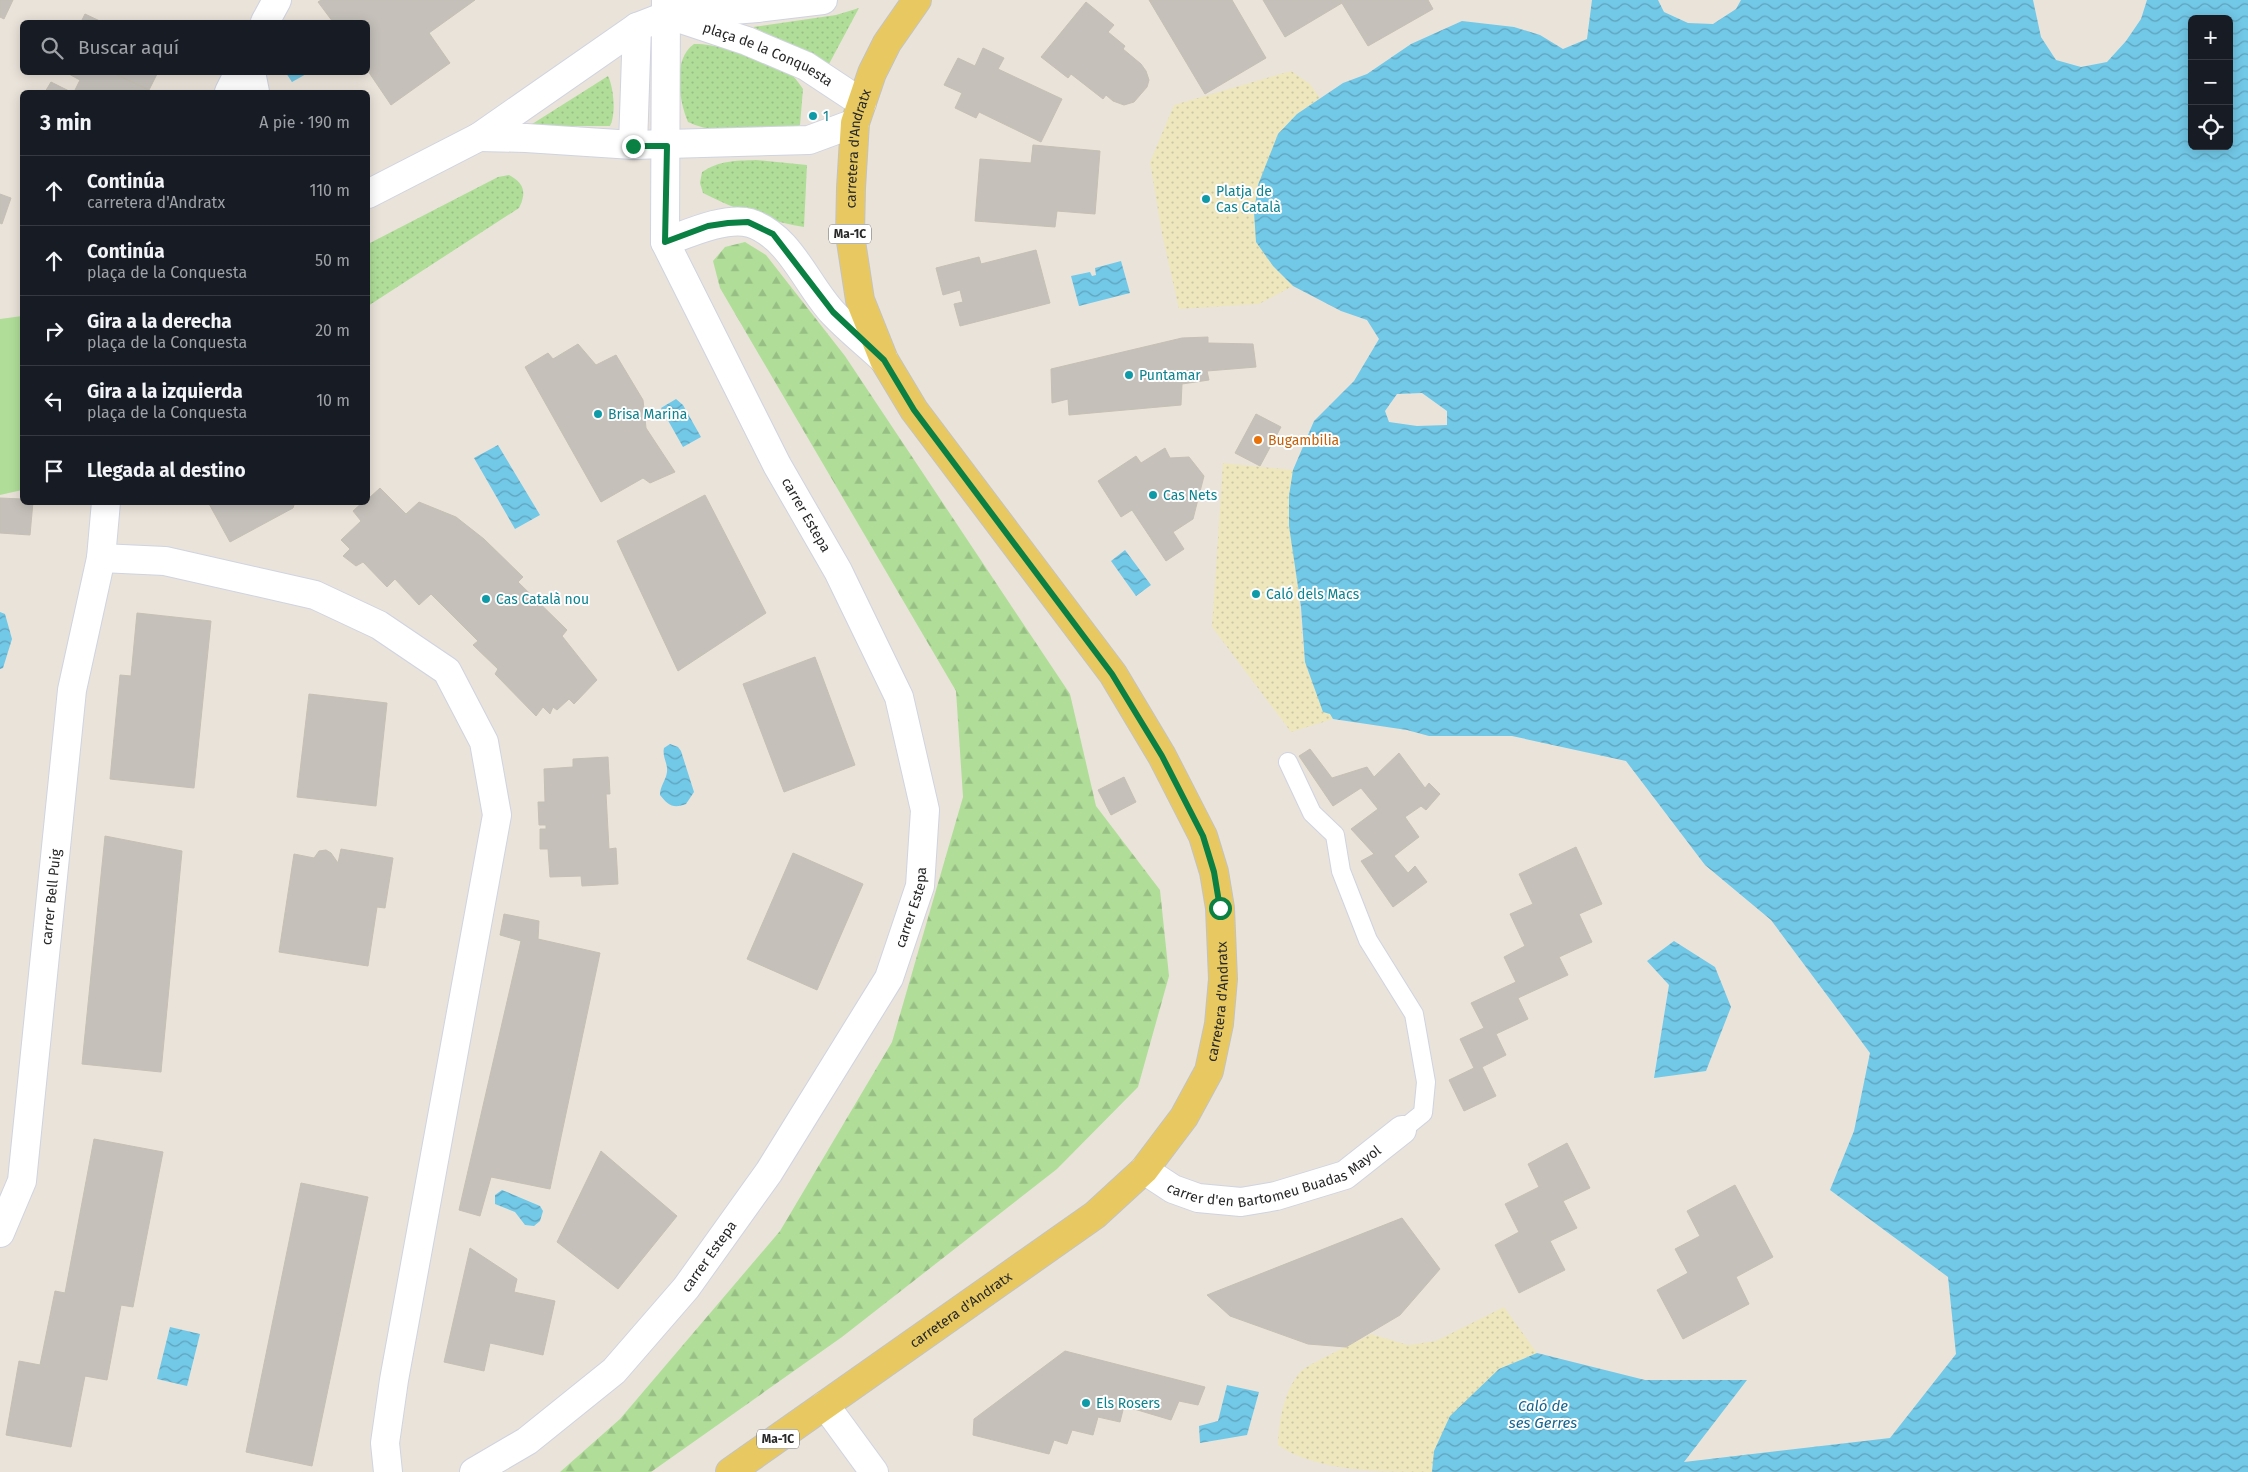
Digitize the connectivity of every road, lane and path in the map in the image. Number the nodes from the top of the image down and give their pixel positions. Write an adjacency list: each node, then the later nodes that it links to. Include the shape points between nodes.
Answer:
1 (277, 0): 5 (street)
2 (823, 0): 4 (street, plaça de la Conquesta, via 758,8)
3 (917, 0): 11 (main road, carretera d'Andratx / Ma-1C, via 887,43 872,73)
4 (667, 8): 6 (street, plaça de la Conquesta); 11 (street, plaça de la Conquesta, via 806,66); 14 (street)
5 (266, 20)
6 (637, 26): 12 (street, plaça de la Conquesta); 13 (street)
7 (238, 75): 9 (street)
8 (252, 75): 10 (street)
9 (231, 90)
10 (255, 90)
11 (859, 113): 14 (street, plaça de la Conquesta, via 809,140); 17 (main road, carretera d'Andratx / Ma-1C, via 850,188 850,235 860,300)
12 (479, 137): 13 (street, plaça de la Conquesta); 15 (street, plaça de la Conquesta)
13 (633, 146): 14 (street, plaça de la Conquesta)
14 (667, 146): 16 (street)
15 (371, 190)
16 (665, 242): 17 (street, via 708,226 728,223 748,222 773,234 833,312); 26 (street, carrer Estepa, via 777,465 838,571 899,697 925,810 920,886 889,978 769,1172 686,1288 614,1371 527,1441)
17 (884, 360): 22 (main road, carretera d'Andratx / Ma-1C, via 914,410 1112,674 1162,756 1203,836 1220,908 1222,979 1215,1048 1209,1071 1184,1117)
18 (106, 505): 19 (street, carrer Bell Puig)
19 (101, 558): 23 (street, carrer Bell Puig, via 72,690 22,1181); 25 (street, via 165,561 323,598 378,625 447,671 484,742 497,815 394,1380 385,1443)
20 (1288, 762): 21 (lane, via 1312,813 1335,835 1341,871 1368,940 1414,1014 1426,1082 1423,1113)
21 (1402, 1130): 22 (street, carrer d'en Bartomeu Buadas Mayol, via 1345,1176 1276,1196 1241,1202 1198,1198 1173,1189)
22 (1144, 1170): 24 (main road, carretera d'Andratx / Ma-1C, via 1095,1215)
23 (0, 1233)
24 (825, 1405): 27 (main road, carretera d'Andratx / Ma-1C); 28 (street)
25 (388, 1472)
26 (474, 1472)
27 (730, 1472)
28 (874, 1472)

